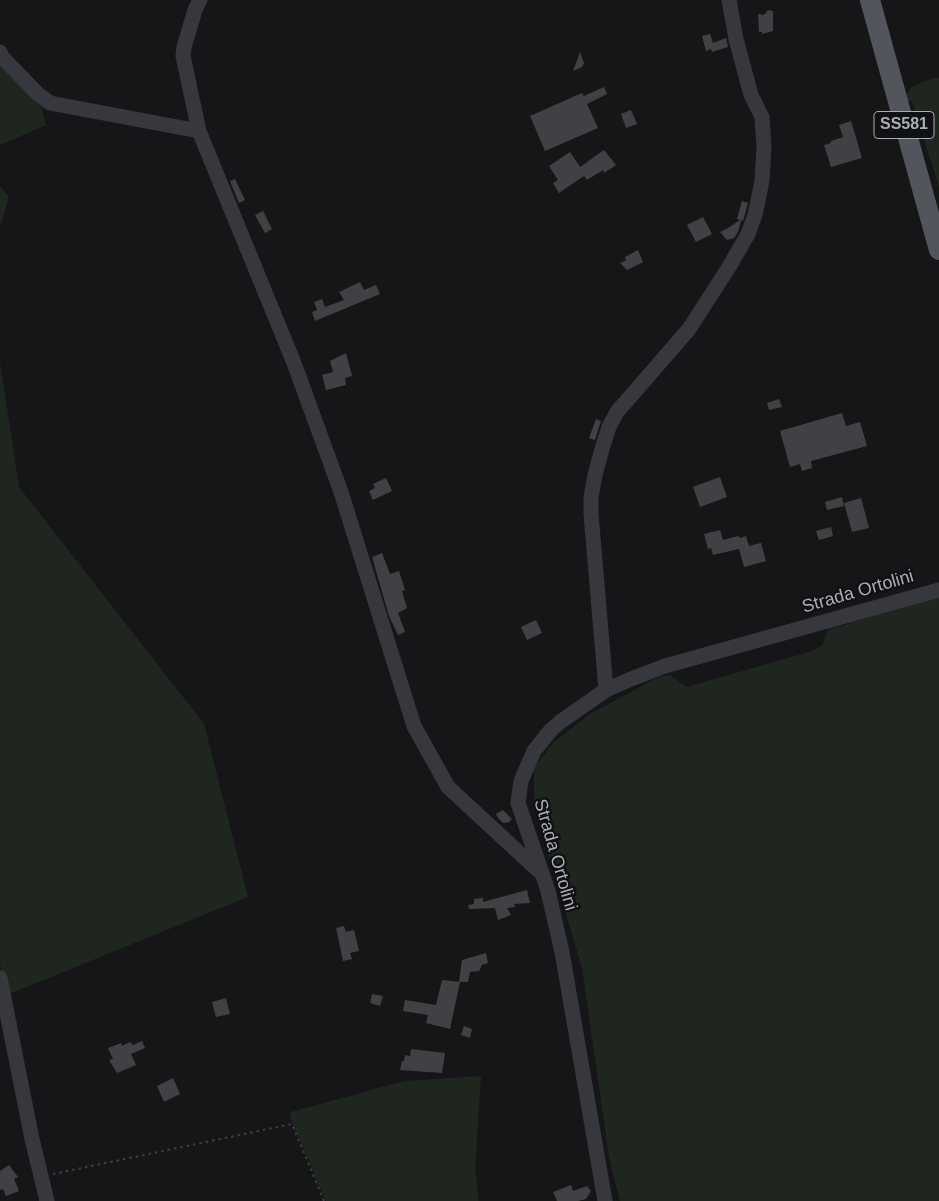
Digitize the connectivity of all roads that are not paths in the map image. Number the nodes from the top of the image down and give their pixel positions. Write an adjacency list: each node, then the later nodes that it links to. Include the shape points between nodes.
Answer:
1 (200, 0): 5 (street, via 183,56)
2 (729, 0): 8 (street, via 736,39 752,95 762,117 762,181 748,234 729,267 689,329 617,412 602,448 591,497 591,514)
3 (870, 0): 6 (main road, SS581)
4 (0, 52): 5 (street, via 2,58 50,103)
5 (198, 131): 9 (street, via 294,363 331,464 414,726 448,787)
6 (939, 250)
7 (939, 590): 8 (street, Strada Ortolini, via 665,666)
8 (606, 690): 9 (street, Strada Ortolini, via 550,731 534,751 524,771 518,803)
9 (542, 873): 12 (street, Strada Ortolini, via 562,952)
10 (0, 978): 11 (street)
11 (47, 1201)
12 (605, 1201)

